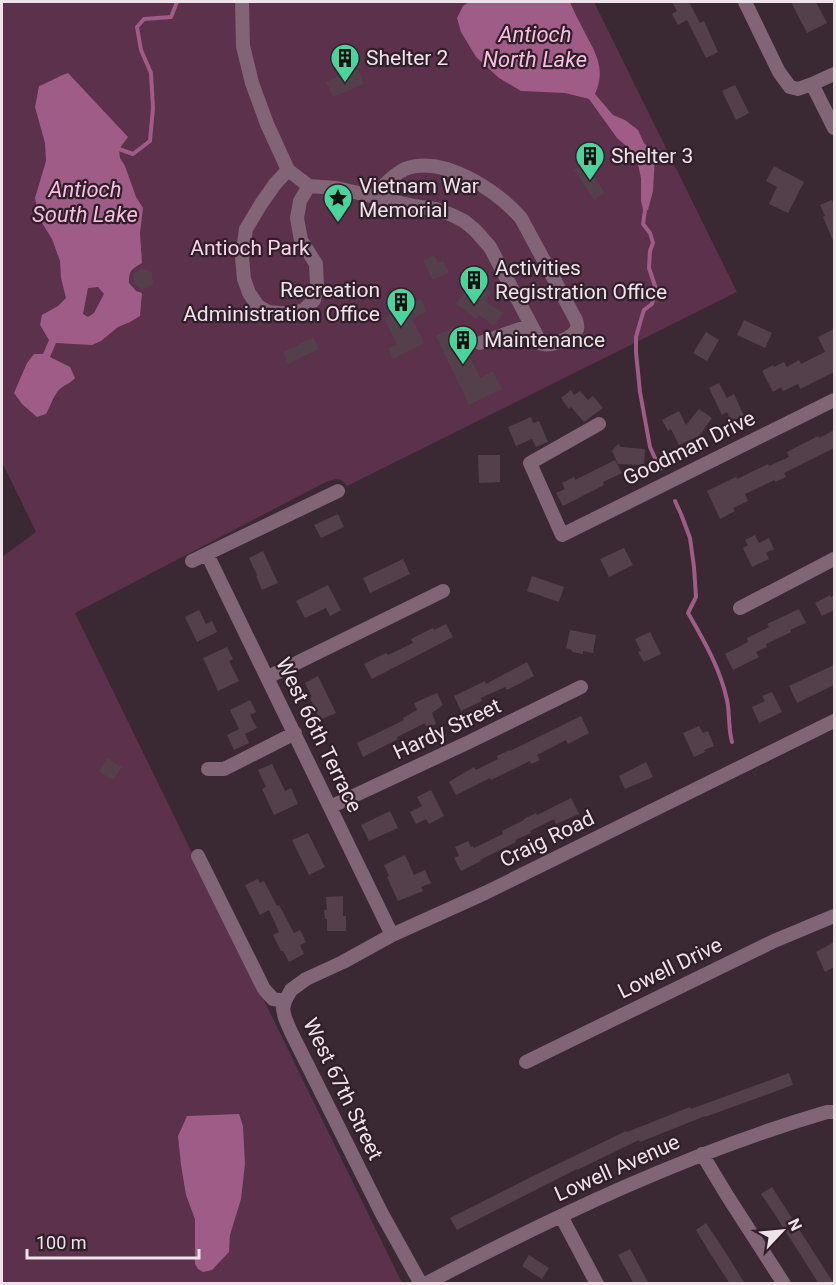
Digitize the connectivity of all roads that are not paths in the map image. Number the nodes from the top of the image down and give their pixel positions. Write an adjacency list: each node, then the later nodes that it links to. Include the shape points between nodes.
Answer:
1 (242, 2): 6 (street, via 243,46 252,83)
2 (745, 2): 4 (street, via 790,87)
3 (834, 74): 4 (street)
4 (812, 84): 5 (street)
5 (834, 128)
6 (288, 170): 7 (street); 7 (street, via 246,229 242,257 249,293 268,312 291,314 304,310 314,300 316,264 301,240 297,218 300,201)
7 (309, 186): 8 (street)
8 (373, 196): 9 (street, via 436,209 475,230 490,247); 9 (street, via 400,171 421,165 476,181 500,197 521,218 578,326 566,339 546,345)
9 (531, 325): 10 (street)
10 (480, 343)
11 (834, 400): 12 (street, Goodman Drive, via 562,535 530,463)
12 (599, 424)
13 (338, 491): 14 (street)
14 (207, 554): 16 (street); 19 (street, West 66th Terrace)
15 (834, 559): 18 (street)
16 (192, 561)
17 (442, 591): 19 (street)
18 (740, 608)
19 (268, 677): 22 (street, West 66th Terrace)
20 (581, 687): 24 (street, Hardy Street)
21 (834, 721): 27 (street, Craig Road)
22 (295, 733): 23 (street, via 224,770); 24 (street, West 66th Terrace)
23 (208, 769)
24 (330, 807): 27 (street, West 66th Terrace)
25 (198, 856): 28 (street, West 67th Street, via 264,989 273,999)
26 (834, 916): 29 (street, Lowell Drive, via 774,941)
27 (392, 935): 28 (street, Craig Road, via 298,984)
28 (285, 1001): 33 (street, West 67th Street, via 283,1009 291,1032 381,1214)
29 (526, 1062)
30 (834, 1112): 31 (street, Lowell Avenue)
31 (702, 1154): 32 (street, Lowell Avenue); 35 (street)
32 (561, 1216): 33 (street, Lowell Avenue); 34 (street)
33 (423, 1284)
34 (597, 1284)
35 (784, 1284)

